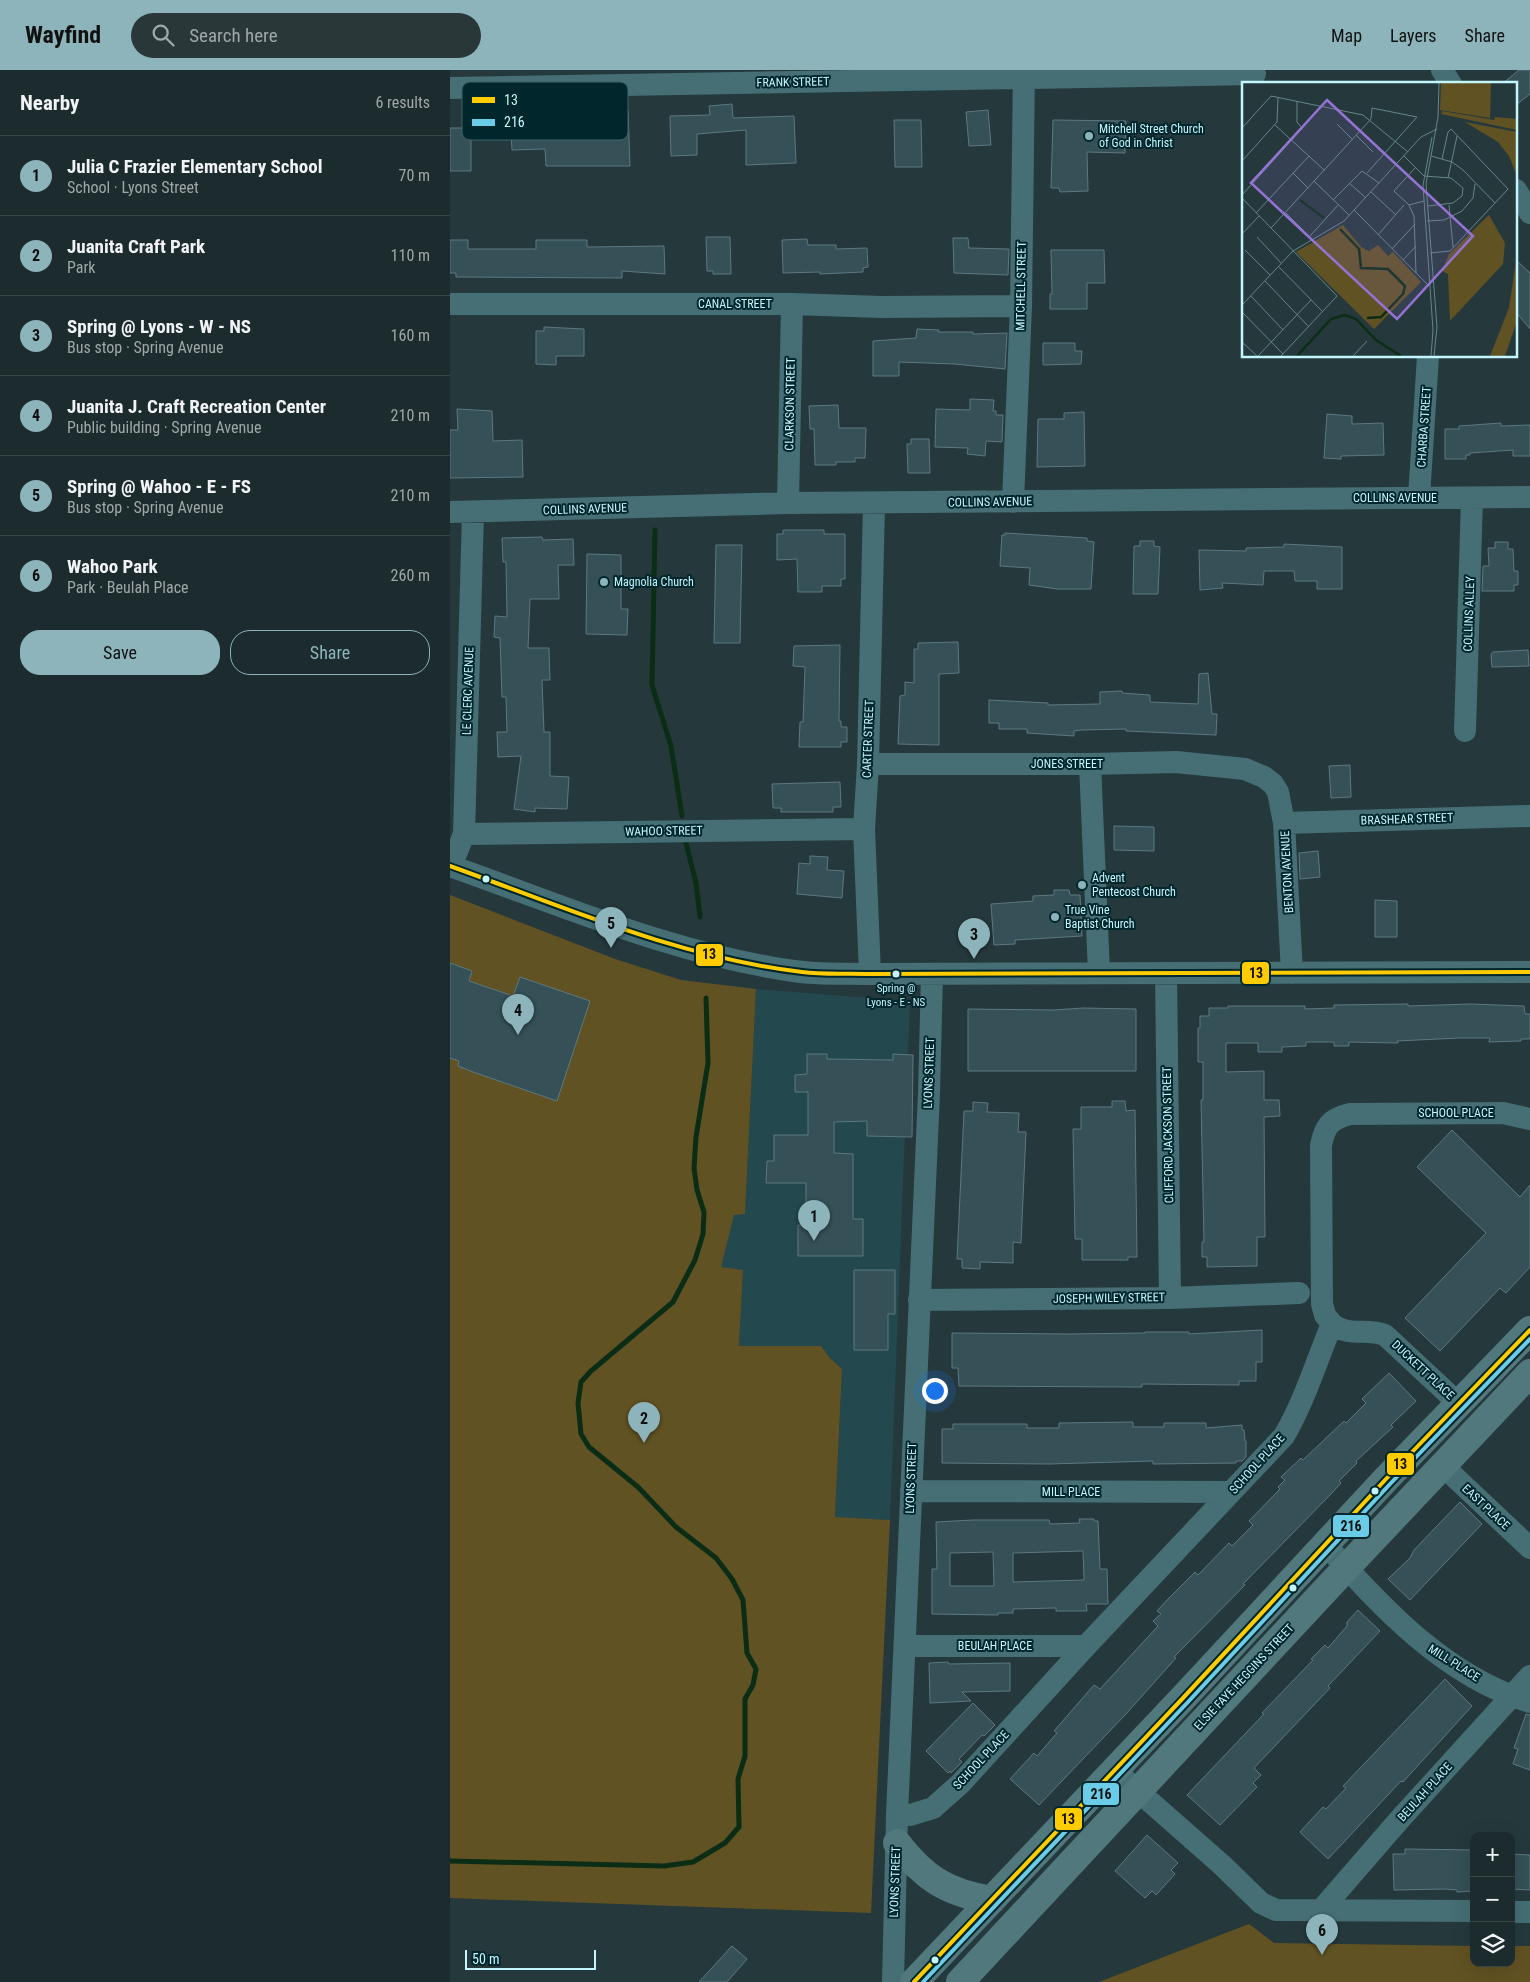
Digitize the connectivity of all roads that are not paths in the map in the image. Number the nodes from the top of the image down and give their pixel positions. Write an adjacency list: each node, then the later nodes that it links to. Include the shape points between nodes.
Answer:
1 (1442, 70): 5 (street)
2 (1173, 73): 3 (street, FRANK STREET); 4 (street, FRANK STREET)
3 (1024, 74): 6 (street, FRANK STREET); 11 (street, MITCHELL STREET)
4 (1255, 74)
5 (1450, 82)
6 (628, 84)
7 (1518, 193): 8 (street)
8 (1530, 213)
9 (450, 304): 10 (street, CANAL STREET)
10 (792, 304): 11 (street, CANAL STREET); 17 (street, CLARKSON STREET)
11 (1021, 306): 16 (street, MITCHELL STREET)
12 (1428, 358): 13 (street, CHARBA STREET)
13 (1419, 497): 15 (street, COLLINS AVENUE); 16 (street, COLLINS AVENUE)
14 (1530, 497): 15 (street, COLLINS AVENUE)
15 (1472, 498): 21 (street, COLLINS ALLEY)
16 (1013, 502): 18 (street, COLLINS AVENUE)
17 (788, 504): 18 (street, COLLINS AVENUE); 20 (street, COLLINS AVENUE)
18 (874, 504): 22 (street, CARTER STREET)
19 (450, 512): 20 (street, COLLINS AVENUE)
20 (472, 512): 28 (street, LE CLERC AVENUE)
21 (1465, 731)
22 (868, 764): 23 (street, JONES STREET); 27 (street, CARTER STREET)
23 (1090, 764): 24 (street, JONES STREET, via 1176,762 1245,769); 31 (street)
24 (1264, 777): 26 (street, BENTON AVENUE, via 1278,792)
25 (1530, 816): 26 (street, BRASHEAR STREET)
26 (1284, 823): 33 (street, BENTON AVENUE)
27 (864, 829): 28 (street, WAHOO STREET); 34 (street, CARTER STREET)
28 (464, 834): 29 (street, LE CLERC AVENUE)
29 (451, 866): 34 (street, via 655,940 722,958 796,972)
30 (1530, 972): 33 (street)
31 (1099, 973): 32 (street); 35 (street)
32 (1166, 973): 33 (street); 38 (street, CLIFFORD JACKSON STREET)
33 (1292, 973)
34 (870, 974): 35 (street)
35 (932, 974): 39 (street, LYONS STREET)
36 (1530, 1119): 40 (street, SCHOOL PLACE, via 1502,1113 1350,1114 1328,1125 1321,1145 1322,1304)
37 (1298, 1293): 38 (street, JOSEPH WILEY STREET)
38 (1170, 1298): 39 (street, JOSEPH WILEY STREET)
39 (918, 1300): 45 (street, LYONS STREET)
40 (1332, 1324): 43 (street, DUCKETT PLACE, via 1339,1330 1385,1335); 46 (street, SCHOOL PLACE, via 1296,1416 1274,1447)
41 (1530, 1330): 43 (main road)
42 (1530, 1373): 44 (main road, ELSIE FAYE HEGGINS STREET)
43 (1458, 1403): 47 (main road)
44 (1443, 1466): 48 (street, EAST PLACE); 49 (main road, ELSIE FAYE HEGGINS STREET)
45 (911, 1491): 46 (street, MILL PLACE); 50 (street, LYONS STREET)
46 (1231, 1492): 51 (street, SCHOOL PLACE)
47 (1325, 1544): 49 (street, MILL PLACE); 54 (main road)
48 (1530, 1548)
49 (1346, 1568): 53 (street, MILL PLACE, via 1425,1646 1452,1665); 55 (main road, ELSIE FAYE HEGGINS STREET)
50 (905, 1646): 51 (street, BEULAH PLACE); 56 (street, LYONS STREET)
51 (1086, 1646): 56 (street, SCHOOL PLACE, via 961,1783 933,1808)
52 (1530, 1676): 53 (street, BEULAH PLACE)
53 (1521, 1699): 59 (street, BEULAH PLACE, via 1400,1819)
54 (1114, 1770): 55 (street); 58 (main road)
55 (1138, 1792): 59 (street, via 1261,1903 1276,1910); 65 (main road, ELSIE FAYE HEGGINS STREET)
56 (897, 1815): 57 (street, LYONS STREET)
57 (897, 1843): 58 (main road, via 911,1861 951,1890); 63 (street, LYONS STREET)
58 (992, 1900): 64 (main road)
59 (1322, 1910): 60 (street)
60 (1470, 1911)
61 (1515, 1912): 62 (street)
62 (1530, 1912)
63 (893, 1982)
64 (914, 1982)
65 (960, 1982)

